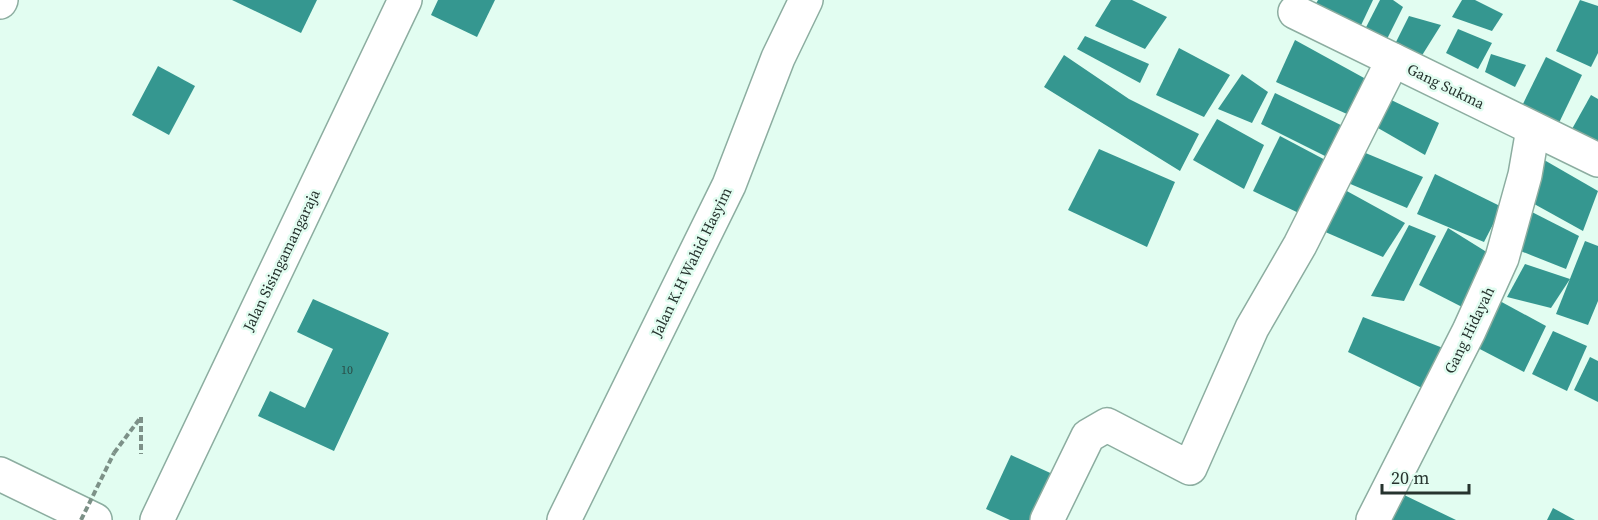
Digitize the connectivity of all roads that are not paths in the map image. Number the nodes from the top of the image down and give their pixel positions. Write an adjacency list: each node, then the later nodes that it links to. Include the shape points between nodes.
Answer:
1 (405, 0): 9 (street, Jalan Sisingamangaraja)
2 (806, 0): 10 (street, Jalan K.H Wahid Hasyim, via 778,58 729,185)
3 (1295, 12): 4 (street, Gang Sukma)
4 (1393, 60): 5 (street, Gang Sukma); 11 (street, via 1252,328 1190,468 1107,425 1088,436)
5 (1533, 129): 6 (street, Gang Sukma); 12 (street, Gang Hidayah, via 1502,258 1469,332)
6 (1598, 160)
7 (0, 474): 8 (street)
8 (95, 520)
9 (157, 520)
10 (564, 520)
11 (1047, 520)
12 (1373, 520)

